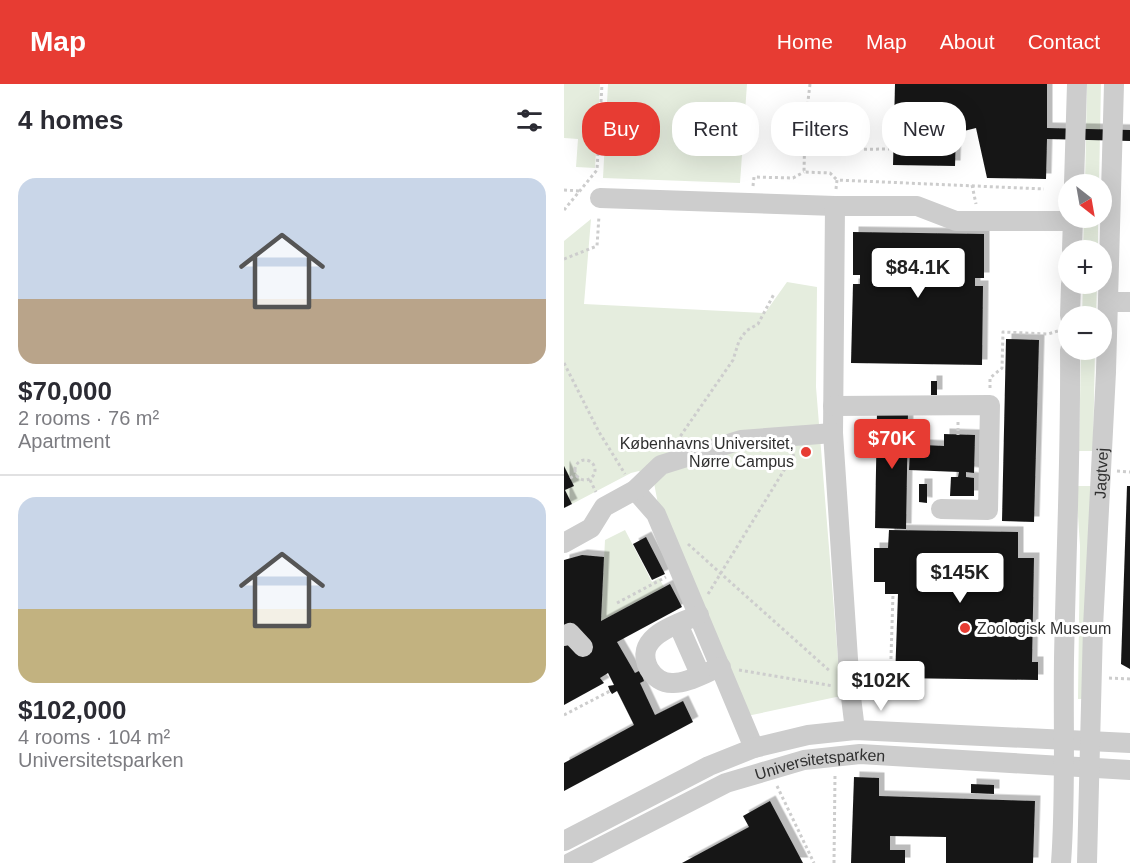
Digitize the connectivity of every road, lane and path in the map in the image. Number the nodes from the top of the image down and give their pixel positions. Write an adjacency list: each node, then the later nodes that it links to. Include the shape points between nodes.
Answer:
1 (602, 84): 14 (path, via 597,170)
2 (810, 84): 5 (path)
3 (1077, 84): 8 (street)
4 (1114, 84): 18 (street, Jagtvej)
5 (808, 102)
6 (804, 156): 7 (path)
7 (804, 172): 9 (path, via 830,172); 12 (path, via 793,178 754,177)
8 (1074, 174)
9 (837, 180): 10 (path); 13 (path)
10 (1044, 189)
11 (600, 198): 12 (street); 16 (path, via 597,246)
12 (752, 203): 13 (street)
13 (835, 206): 15 (street, via 917,206 956,221); 24 (street, Universitetsparken)
14 (564, 210)
15 (1058, 219)
16 (564, 259)
17 (774, 294): 27 (path, via 758,324 739,341 733,360)
18 (1108, 302): 19 (street); 29 (street, Jagtvej)
19 (1130, 302)
20 (1058, 331): 23 (path, via 1003,332 1002,368 990,378)
21 (1070, 360): 28 (street, Jagtvej)
22 (564, 363): 32 (path, via 599,432)
23 (990, 405): 24 (street); 33 (street, via 988,510)
24 (833, 406): 25 (street, Universitetsparken)
25 (834, 433): 26 (street); 46 (street, Universitetsparken)
26 (806, 435): 27 (street, via 741,440); 35 (path)
27 (661, 465): 32 (street)
28 (1071, 470): 29 (street); 50 (street, Jagtvej)
29 (1100, 471): 51 (street, Jagtvej)
30 (576, 475): 30 (path, via 580,480 590,480 595,475 594,465 589,460 579,462); 31 (path)
31 (570, 478)
32 (635, 490): 34 (street, via 604,507 591,528); 37 (street, Universitetsparken, via 656,514)
33 (941, 509)
34 (564, 543)
35 (719, 574): 36 (path); 46 (path)
36 (717, 580)
37 (685, 583): 39 (path, via 675,588 668,576); 40 (street, Universitetsparken)
38 (893, 594): 46 (path, via 890,689)
39 (617, 603)
40 (699, 615): 41 (street); 44 (street, Universitetsparken)
41 (673, 627): 45 (street); 45 (street, via 659,632 648,645 650,671 672,683)
42 (564, 636): 43 (street, via 570,633)
43 (583, 647)
44 (720, 667): 45 (street); 46 (path); 53 (street, Universitetsparken)
45 (695, 676)
46 (850, 689): 49 (street, Universitetsparken)
47 (610, 691): 48 (path)
48 (564, 715)
49 (855, 730): 50 (street, Universitetsparken); 53 (street, Universitetsparken, via 808,735)
50 (1064, 739): 51 (street, Universitetsparken); 55 (street, Jagtvej)
51 (1090, 741): 52 (street, Universitetsparken); 56 (street, Jagtvej)
52 (1130, 743)
53 (754, 748): 59 (street, Universitetsparken, via 709,766)
54 (835, 755): 55 (street, Universitetsparken); 57 (street, Universitetsparken); 62 (path)
55 (1065, 766): 56 (street, Universitetsparken); 63 (street, Jagtvej)
56 (1089, 767): 58 (street, Universitetsparken); 64 (street, Jagtvej)
57 (768, 768): 60 (street, Universitetsparken, via 726,783); 61 (path)
58 (1130, 770)
59 (564, 842)
60 (570, 863)
61 (814, 863)
62 (834, 863)
63 (1061, 863)
64 (1087, 863)

